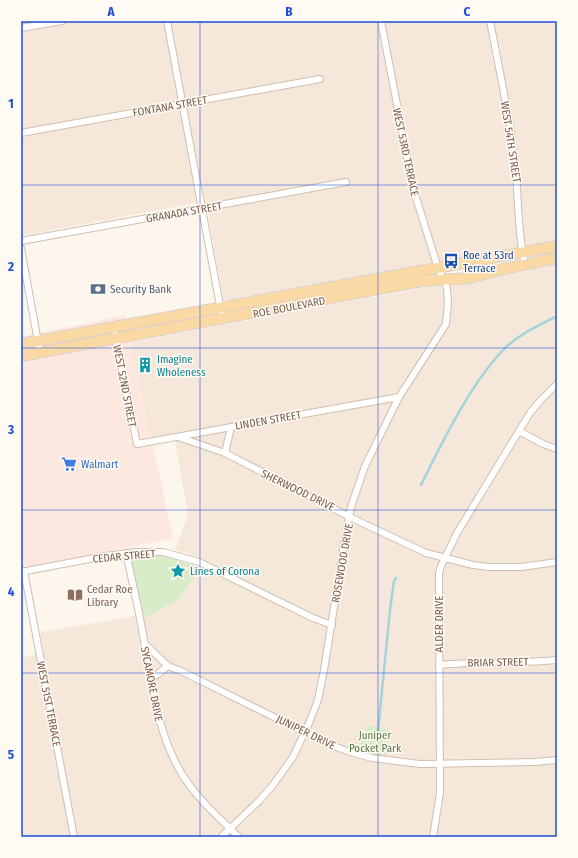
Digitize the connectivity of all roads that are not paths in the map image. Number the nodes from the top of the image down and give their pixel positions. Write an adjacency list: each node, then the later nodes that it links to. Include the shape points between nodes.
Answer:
1 (62, 21): 5 (street)
2 (167, 21): 7 (street)
3 (381, 21): 17 (street, WEST 53RD TERRACE, via 413,188)
4 (490, 21): 14 (street, WEST 54TH STREET, via 513,147)
5 (21, 28)
6 (320, 79): 7 (street, FONTANA STREET)
7 (183, 104): 8 (street, FONTANA STREET); 10 (street)
8 (21, 133)
9 (346, 182): 10 (street, GRANADA STREET)
10 (202, 208): 11 (street, GRANADA STREET); 19 (street)
11 (21, 241)
12 (557, 246): 14 (main road, ROE BOULEVARD)
13 (21, 248): 23 (street)
14 (522, 253): 16 (street, WEST 54TH STREET); 17 (main road, ROE BOULEVARD)
15 (557, 258): 16 (main road, ROE BOULEVARD)
16 (524, 264): 18 (main road, ROE BOULEVARD, via 469,278)
17 (438, 268): 18 (street, WEST 53RD TERRACE); 19 (main road, ROE BOULEVARD)
18 (443, 280): 20 (main road, ROE BOULEVARD, via 422,281); 28 (street, ROSEWOOD DRIVE, via 447,288 446,324)
19 (220, 308): 20 (street); 21 (main road, ROE BOULEVARD)
20 (223, 319): 22 (main road, ROE BOULEVARD)
21 (114, 328): 22 (street, WEST 52ND STREET); 23 (main road, ROE BOULEVARD)
22 (116, 339): 25 (main road, ROE BOULEVARD); 32 (street, WEST 52ND STREET)
23 (39, 341): 24 (main road, ROE BOULEVARD); 25 (street)
24 (21, 344)
25 (40, 353): 26 (main road, ROE BOULEVARD)
26 (21, 356)
27 (557, 384): 30 (street, via 530,413)
28 (399, 397): 29 (street, LINDEN STREET); 35 (street, ROSEWOOD DRIVE, via 365,466)
29 (231, 427): 31 (street, LINDEN STREET); 34 (street)
30 (519, 431): 33 (street); 37 (street, ALDER DRIVE, via 457,533)
31 (178, 438): 32 (street, LINDEN STREET); 34 (street, SHERWOOD DRIVE)
32 (137, 444)
33 (557, 449)
34 (225, 453): 35 (street, SHERWOOD DRIVE)
35 (350, 516): 37 (street, SHERWOOD DRIVE, via 426,553); 40 (street, ROSEWOOD DRIVE)
36 (126, 553): 39 (street, CEDAR STREET); 40 (street, CEDAR STREET, via 163,552 189,558); 41 (street, SYCAMORE DRIVE)
37 (446, 558): 38 (street, SHERWOOD DRIVE, via 473,565 504,568); 43 (street, ALDER DRIVE, via 439,573)
38 (557, 562)
39 (23, 571): 50 (street, WEST 51ST TERRACE)
40 (332, 625): 46 (street, ROSEWOOD DRIVE, via 318,700)
41 (145, 644): 44 (street, JUNIPER DRIVE); 45 (street, SYCAMORE DRIVE)
42 (557, 660): 43 (street, BRIAR STREET)
43 (439, 665): 48 (street, ALDER DRIVE)
44 (168, 666): 45 (street); 46 (street, JUNIPER DRIVE)
45 (151, 679): 49 (street, SYCAMORE DRIVE, via 158,719 179,770 202,800)
46 (305, 732): 48 (street, JUNIPER DRIVE, via 326,743 372,758); 49 (street, ROSEWOOD DRIVE, via 293,757 273,785)
47 (557, 760): 48 (street, JUNIPER DRIVE)
48 (440, 764): 53 (street, ALDER DRIVE, via 440,793)
49 (230, 829): 51 (street, ROSEWOOD DRIVE); 52 (street, SYCAMORE DRIVE)
50 (74, 837)
51 (222, 837)
52 (239, 837)
53 (433, 837)

